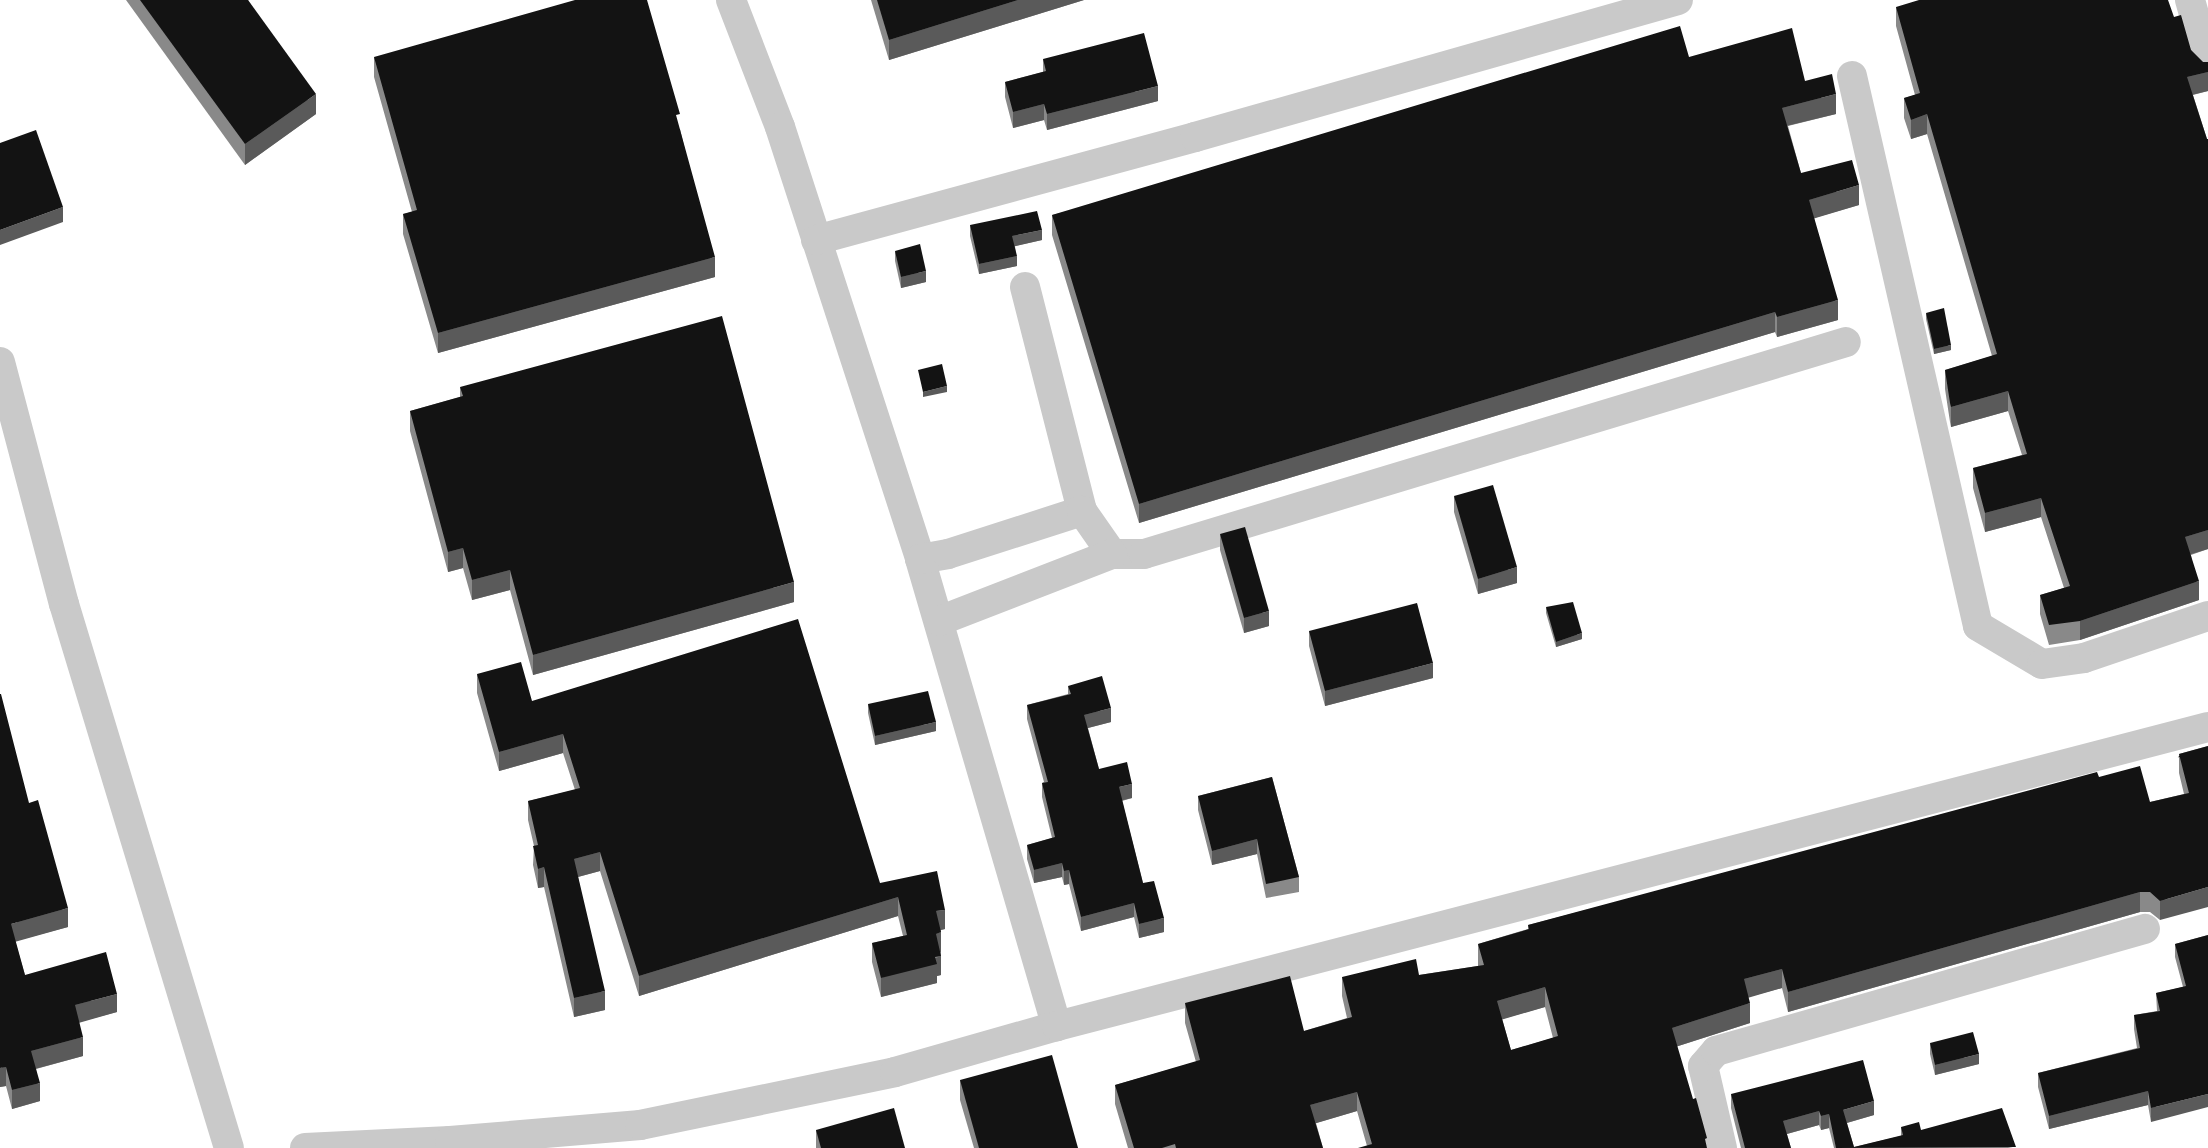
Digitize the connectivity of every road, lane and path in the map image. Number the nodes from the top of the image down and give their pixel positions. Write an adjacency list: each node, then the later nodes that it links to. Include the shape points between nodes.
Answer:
1 (731, 0): 7 (street)
2 (1678, 0): 4 (street)
3 (2190, 0): 5 (street)
4 (1610, 9): 7 (street, via 1195,137)
5 (2208, 64)
6 (1852, 76): 14 (street, via 1978,626 2042,664 2084,658)
7 (816, 240): 13 (street)
8 (1025, 287): 11 (street)
9 (1846, 342): 12 (street, via 1144,554)
10 (0, 362): 19 (street, via 64,604)
11 (1082, 511): 12 (street); 13 (street)
12 (1112, 554): 15 (street)
13 (920, 559): 15 (street)
14 (2208, 616)
15 (939, 621): 18 (street)
16 (2208, 727): 18 (street)
17 (2145, 929): 21 (street, via 1716,1051 1703,1066)
18 (1057, 1026): 20 (street, via 895,1072 640,1125)
19 (229, 1148)
20 (305, 1148)
21 (1722, 1148)

